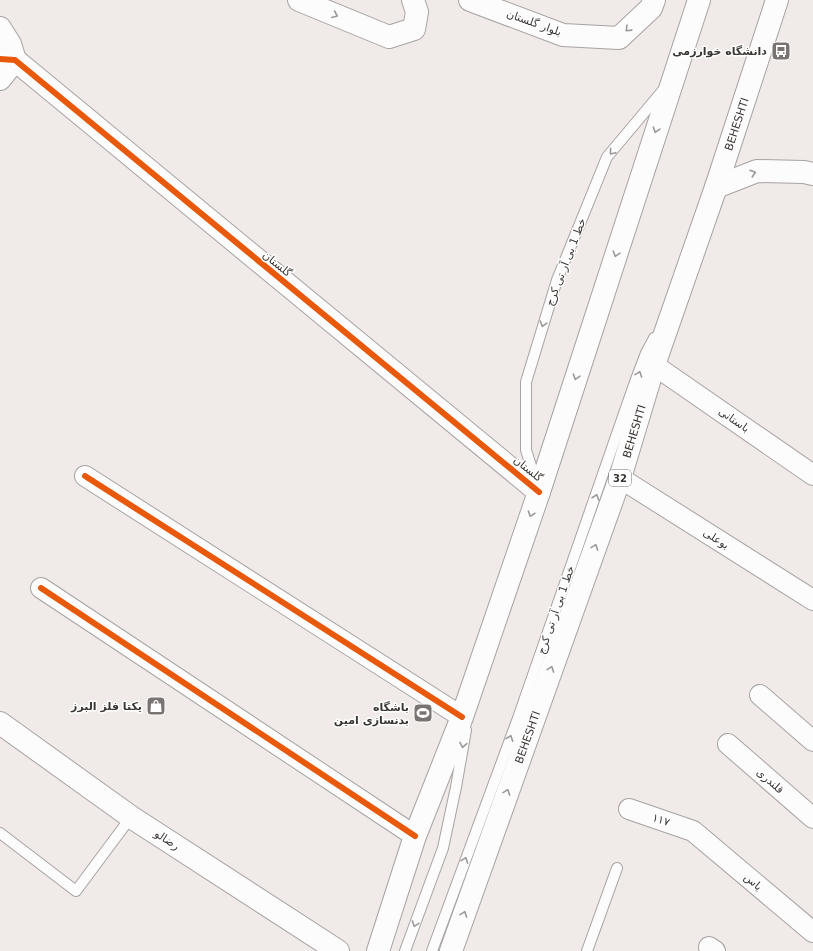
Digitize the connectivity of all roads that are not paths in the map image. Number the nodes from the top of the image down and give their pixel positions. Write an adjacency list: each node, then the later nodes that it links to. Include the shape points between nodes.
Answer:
1 (299, 0): 2 (main road, one-way to 2, via 389,37 414,30 417,12)
2 (413, 0)
3 (470, 0): 4 (main road, بلوار گلستان, one-way to 3, via 650,8 619,38 563,35)
4 (654, 0)
5 (699, 0): 10 (main road)
6 (777, 0): 12 (main road, BEHESHTI / 32)
7 (0, 28): 8 (main road, via 10,44)
8 (7, 59): 9 (main road); 18 (main road, گلستان)
9 (0, 79)
10 (672, 79): 18 (main road, one-way to 18); 18 (lane, خط 1 بی آر تی کرج, one-way to 18, via 607,157 557,280 526,382 526,450)
11 (813, 174): 12 (main road, one-way to 11, via 757,171)
12 (716, 187): 13 (main road, BEHESHTI / 32)
13 (687, 271): 14 (main road, BEHESHTI / 32); 38 (lane, خط 1 بی آر تی کرج, one-way to 13, via 518,718 646,353)
14 (654, 365): 15 (street, باستانی); 17 (main road, BEHESHTI / 32)
15 (813, 475)
16 (85, 476): 23 (street)
17 (620, 478): 20 (street, بوعلی); 39 (main road, BEHESHTI / 32, one-way to 17)
18 (539, 492): 21 (main road, one-way to 21)
19 (41, 588): 32 (street)
20 (813, 600)
21 (474, 679): 23 (main road); 37 (lane, one-way to 37, via 443,848)
22 (760, 695): 25 (street)
23 (462, 717): 32 (main road)
24 (0, 724): 28 (main road, رضالو)
25 (813, 741)
26 (728, 744): 29 (street, قلندری)
27 (629, 809): 30 (street, ۱۱۷)
28 (131, 817): 31 (lane, via 76,890); 35 (main road, رضالو)
29 (813, 818)
30 (693, 831): 34 (street, یاس)
31 (0, 833)
32 (415, 836): 36 (main road)
33 (617, 868): 40 (lane)
34 (813, 932)
35 (338, 951)
36 (378, 951)
37 (405, 951)
38 (432, 951)
39 (451, 951)
40 (587, 951)

